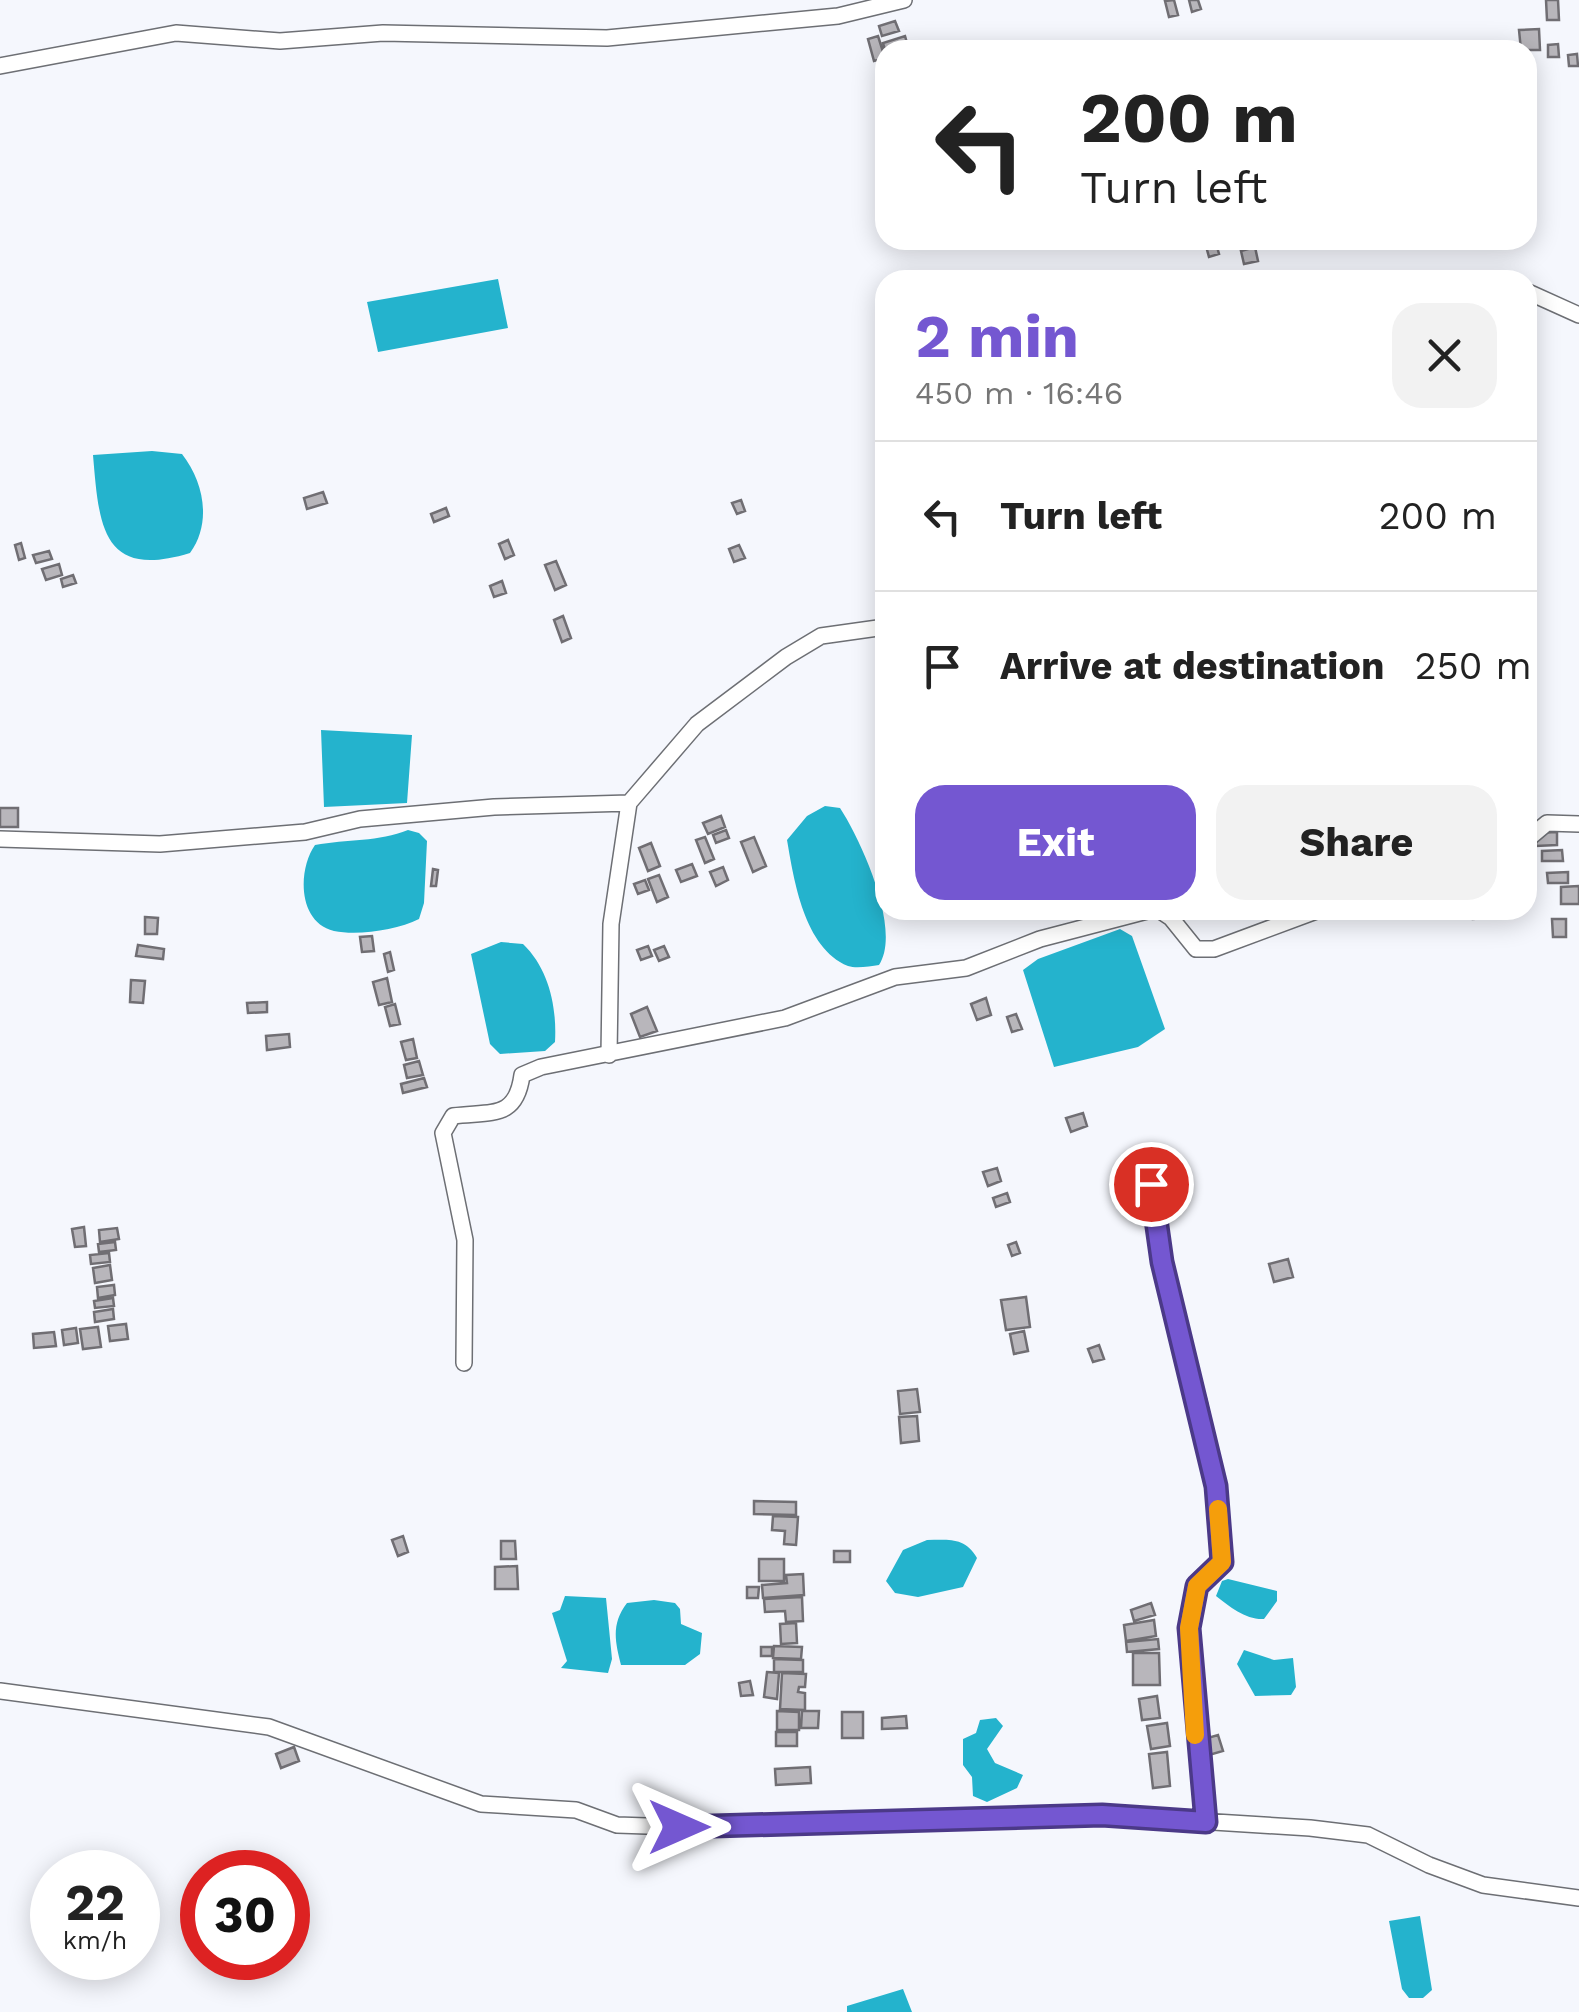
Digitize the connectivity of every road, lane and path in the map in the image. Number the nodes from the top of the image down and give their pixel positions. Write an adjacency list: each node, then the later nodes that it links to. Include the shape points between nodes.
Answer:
1 (904, 0): 2 (street, via 838,16 607,38 384,33 280,42 176,33)
2 (0, 66)
3 (1537, 296): 4 (street)
4 (1579, 315)
5 (875, 628): 6 (street, via 821,636 786,657 698,724)
6 (629, 803): 9 (street, via 475,809 160,844); 13 (street, via 611,924)
7 (1579, 824): 8 (street, via 1547,823)
8 (1537, 831)
9 (0, 839)
10 (1113, 920): 13 (street, via 966,968 894,976 785,1018)
11 (1173, 920): 12 (street, via 1196,949 1214,949)
12 (1293, 920)
13 (609, 1055): 15 (street, via 522,1075 519,1098 508,1109 453,1116 443,1133 465,1240)
14 (1151, 1184): 17 (street, via 1166,1279 1216,1486 1222,1562 1197,1586 1189,1628)
15 (464, 1363)
16 (0, 1691): 17 (street, via 270,1727 481,1804 576,1810 617,1826 1102,1815)
17 (1206, 1822): 18 (street, via 1368,1835 1483,1885)
18 (1579, 1898)

